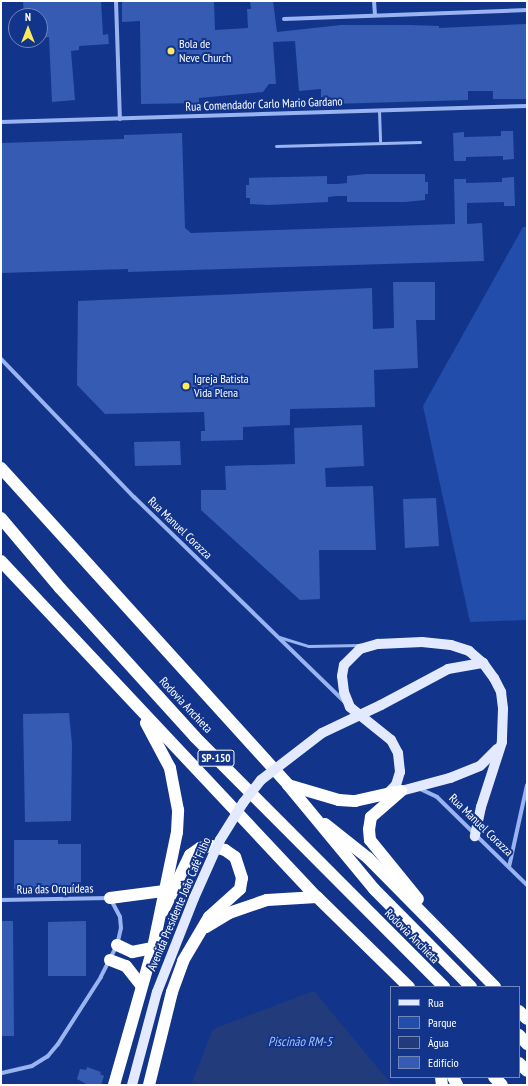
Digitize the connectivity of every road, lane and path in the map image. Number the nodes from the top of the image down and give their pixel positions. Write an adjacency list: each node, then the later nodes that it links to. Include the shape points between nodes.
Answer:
1 (116, 1): 8 (street)
2 (374, 1): 4 (street)
3 (527, 10): 4 (street)
4 (375, 15): 5 (street)
5 (284, 19)
6 (527, 106): 7 (street, Rua Comendador Carlo Mario Gardano)
7 (380, 110): 8 (street, Rua Comendador Carlo Mario Gardano); 11 (lane)
8 (120, 119): 9 (street, Rua Comendador Carlo Mario Gardano)
9 (1, 122)
10 (420, 142): 11 (lane)
11 (380, 143): 12 (lane)
12 (276, 146)
13 (1, 359): 17 (street, Rua Manuel Corazza, via 134,497)
14 (1, 468): 23 (highway, Rodovia Anchieta / SP-150)
15 (1, 518): 46 (highway, Rodovia Anchieta / SP-150, via 60,588 195,737)
16 (1, 562): 21 (highway, SP-150)
17 (277, 637): 18 (lane, via 309,646); 20 (street, Rua Manuel Corazza)
18 (378, 644): 19 (main road, via 451,644 469,651); 20 (main road, via 360,649 344,665 344,692)
19 (483, 663): 22 (main road, via 501,692); 53 (main road, Avenida Presidente João Café Filho, bridge, via 448,670 322,733 261,780 243,803 206,868 163,977)
20 (350, 707): 27 (main road, via 390,740 398,753 400,772 396,785)
21 (139, 710): 32 (highway, via 170,768 175,789 177,832); 33 (highway, SP-150)
22 (502, 742): 25 (main road, via 480,766); 29 (main road, via 481,807)
23 (288, 785): 27 (highway, via 339,800 355,801); 28 (highway, Rodovia Anchieta / SP-150)
24 (527, 785): 30 (street)
25 (416, 788): 26 (main road); 29 (street, Rua Manuel Corazza, via 437,797)
26 (400, 791): 27 (highway); 37 (highway, via 372,817 370,840 415,895)
27 (386, 795)
28 (309, 811): 37 (highway, Rodovia Anchieta / SP-150, via 368,858); 47 (highway, Rodovia Anchieta / SP-150, via 374,889)
29 (475, 836): 30 (street, Rua Manuel Corazza)
30 (509, 867): 31 (street, Rua Manuel Corazza)
31 (527, 885)
32 (163, 891): 34 (highway); 36 (highway)
33 (317, 896): 38 (highway, via 250,904 229,913); 42 (highway, SP-150)
34 (110, 898): 35 (street, Rua das Orquídeas); 39 (street, via 120,917 121,928)
35 (1, 900)
36 (159, 919): 38 (highway, via 190,855 200,848 211,846 226,850 235,857 240,867 240,889 209,917); 40 (highway)
37 (438, 929): 48 (highway, Rodovia Anchieta / SP-150)
38 (200, 931): 54 (highway, via 183,961 172,992)
39 (117, 945): 40 (highway, via 132,952); 41 (street)
40 (153, 948): 43 (highway)
41 (110, 960): 43 (highway, via 126,966); 51 (street, via 71,1026 48,1056 32,1066)
42 (389, 966): 44 (highway); 45 (highway, SP-150)
43 (141, 985): 52 (highway)
44 (401, 986)
45 (408, 986)
46 (443, 986)
47 (470, 986)
48 (494, 986)
49 (520, 1036): 50 (highway)
50 (527, 1044)
51 (1, 1074)
52 (114, 1085)
53 (132, 1085)
54 (149, 1085)

